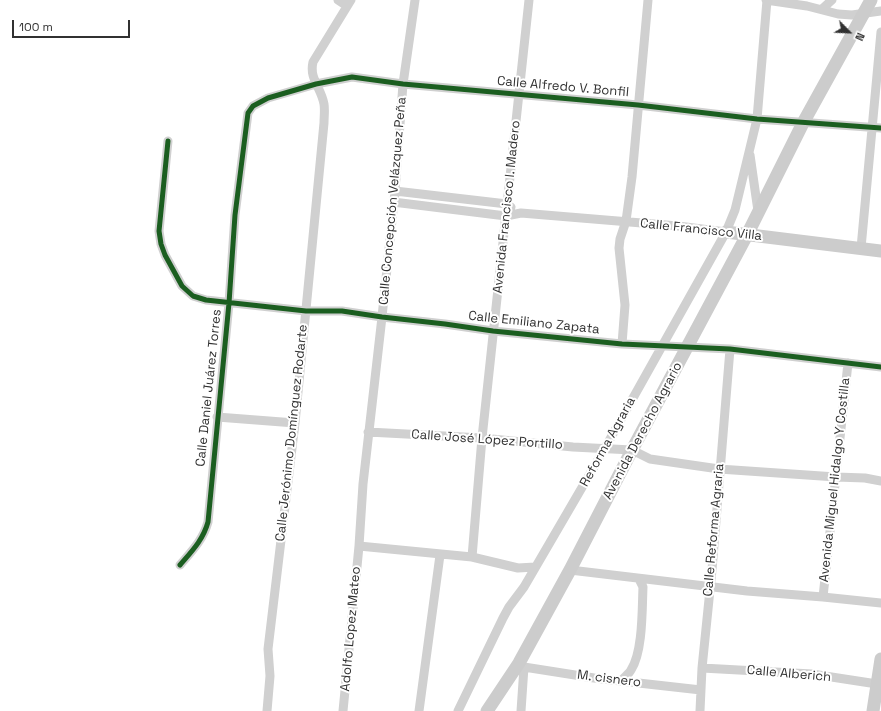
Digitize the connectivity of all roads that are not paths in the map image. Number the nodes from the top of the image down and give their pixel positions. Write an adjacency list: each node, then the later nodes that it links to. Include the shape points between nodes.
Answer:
1 (338, 0): 8 (street)
2 (415, 0): 14 (street, Calle Concepción Velázquez Peña)
3 (529, 0): 15 (street, Avenida Francisco I. Madero)
4 (648, 0): 16 (street)
5 (767, 0): 9 (street); 18 (street)
6 (832, 0): 9 (street)
7 (871, 0): 11 (street, Avenida Derecho Agrario)
8 (349, 3): 13 (street, Calle Jerónimo Domínguez Rodarte, via 313,62 312,75)
9 (822, 9): 11 (street, via 838,14)
10 (881, 11): 11 (street)
11 (864, 13): 19 (street, Avenida Derecho Agrario)
12 (881, 32): 20 (street)
13 (316, 84): 14 (street, Calle Alfredo V. Bonfil, via 352,77); 17 (street, Calle Alfredo V. Bonfil, via 268,98); 35 (street, Calle Jerónimo Domínguez Rodarte, via 324,105 324,123)
14 (403, 84): 15 (street, Calle Alfredo V. Bonfil); 23 (street, Calle Concepción Velázquez Peña)
15 (519, 94): 16 (street, Calle Alfredo V. Bonfil); 25 (street, Avenida Francisco I. Madero)
16 (638, 105): 18 (street, Calle Alfredo V. Bonfil); 29 (street)
17 (250, 109): 34 (street, Calle Daniel Juárez Torres, via 234,216)
18 (757, 119): 19 (street, Calle Alfredo V. Bonfil); 22 (street)
19 (803, 123): 20 (street, Calle Alfredo V. Bonfil); 26 (street, Avenida Derecho Agrario)
20 (877, 128): 32 (street)
21 (168, 141): 34 (street, Calle Emiliano Zapata, via 159,231 165,255 187,292 206,300)
22 (750, 150): 26 (street); 30 (street, Reforma Agraria, via 735,210)
23 (395, 191): 24 (street, Calle Concepción Velázquez Peña); 25 (street, Calle Francisco Villa)
24 (393, 202): 28 (street, Calle Francisco Villa); 36 (street, Calle Concepción Velázquez Peña)
25 (507, 204): 27 (street, Calle Francisco Villa); 28 (street, Avenida Francisco I. Madero)
26 (758, 211): 31 (street, Avenida Derecho Agrario)
27 (521, 213): 28 (street, Calle Francisco Villa); 29 (street, Calle Francisco Villa)
28 (506, 216): 37 (street, Avenida Francisco I. Madero)
29 (626, 222): 30 (street, Calle Francisco Villa); 38 (street, via 619,248 625,305)
30 (726, 232): 31 (street, Calle Francisco Villa); 39 (street, Reforma Agraria)
31 (747, 235): 32 (street, Calle Francisco Villa); 40 (street, Avenida Derecho Agrario)
32 (861, 248): 33 (street, Calle Francisco Villa)
33 (881, 250)
34 (229, 303): 35 (street, Calle Emiliano Zapata); 44 (street, Calle Daniel Juárez Torres)
35 (306, 311): 36 (street, Calle Emiliano Zapata, via 342,311); 45 (street, Calle Jerónimo Domínguez Rodarte)
36 (382, 317): 37 (street, Calle Emiliano Zapata); 46 (street, Calle Concepción Velázquez Peña)
37 (494, 331): 38 (street, Calle Emiliano Zapata); 47 (street, Avenida Francisco I. Madero)
38 (622, 344): 39 (street, Calle Emiliano Zapata)
39 (661, 346): 40 (street, Calle Emiliano Zapata); 48 (street, Reforma Agraria)
40 (687, 347): 41 (street, Calle Emiliano Zapata); 49 (street, Avenida Derecho Agrario)
41 (730, 349): 42 (street, Calle Emiliano Zapata); 50 (street, Calle Reforma Agraria)
42 (848, 363): 43 (street, Calle Emiliano Zapata); 51 (street, Avenida Miguel Hidalgo Y Costilla)
43 (881, 367)
44 (217, 417): 45 (street); 56 (street, Calle Daniel Juárez Torres, via 208,522 198,544)
45 (294, 423): 69 (street, Calle Jerónimo Domínguez Rodarte, via 268,649 270,676)
46 (368, 432): 47 (street, Calle José López Portillo); 53 (street, Calle Concepción Velázquez Peña)
47 (482, 438): 48 (street, Calle José López Portillo); 55 (street, Avenida Francisco I. Madero)
48 (605, 448): 49 (street, Calle José López Portillo); 57 (street, Reforma Agraria)
49 (632, 450): 50 (street, via 650,459); 58 (street, Avenida Derecho Agrario)
50 (720, 469): 51 (street); 60 (street, Calle Reforma Agraria)
51 (836, 477): 52 (street); 61 (street, Avenida Miguel Hidalgo Y Costilla)
52 (881, 481)
53 (359, 546): 54 (street); 70 (street, Adolfo Lopez Mateo)
54 (440, 555): 55 (street); 71 (street)
55 (472, 557): 57 (street, via 518,568)
56 (180, 565)
57 (535, 567): 72 (street, Reforma Agraria, via 506,612)
58 (570, 570): 59 (street); 64 (street, Avenida Derecho Agrario)
59 (639, 579): 60 (street); 66 (street, via 643,587 640,648 632,669)
60 (710, 587): 61 (street, via 747,592); 65 (street, Calle Reforma Agraria)
61 (823, 596): 62 (street)
62 (881, 603)
63 (881, 659): 67 (street)
64 (522, 665): 66 (street, M. cisnero); 73 (street, Avenida Derecho Agrario); 74 (street)
65 (702, 668): 67 (street, Calle Alberich, via 812,674); 68 (street, Calle Reforma Agraria)
66 (621, 681): 68 (street, M. cisnero)
67 (877, 684): 76 (street)
68 (701, 690): 75 (street, Calle Reforma Agraria)
69 (267, 711)
70 (343, 711)
71 (419, 711)
72 (458, 711)
73 (487, 711)
74 (521, 711)
75 (700, 711)
76 (873, 711)

